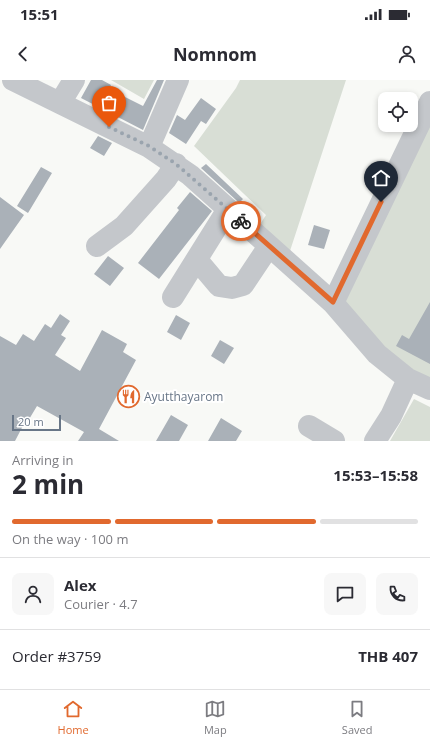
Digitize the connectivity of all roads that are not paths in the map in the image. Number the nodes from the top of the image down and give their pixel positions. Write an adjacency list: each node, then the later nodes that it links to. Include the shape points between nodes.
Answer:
1 (13, 80): 5 (street)
2 (74, 80): 5 (street)
3 (178, 80): 6 (street)
4 (430, 102): 13 (street)
5 (60, 103): 6 (street)
6 (149, 146): 7 (street)
7 (176, 164): 8 (street); 9 (street, via 124,226)
8 (228, 209): 10 (street); 11 (street)
9 (97, 246)
10 (269, 246): 11 (street, via 243,285 232,288 220,286); 13 (street)
11 (197, 260): 12 (street)
12 (173, 297)
13 (333, 302): 14 (street, via 377,354)
14 (408, 379): 15 (street); 18 (street, via 391,416)
15 (430, 390)
16 (309, 426): 17 (street)
17 (334, 441)
18 (375, 441)

